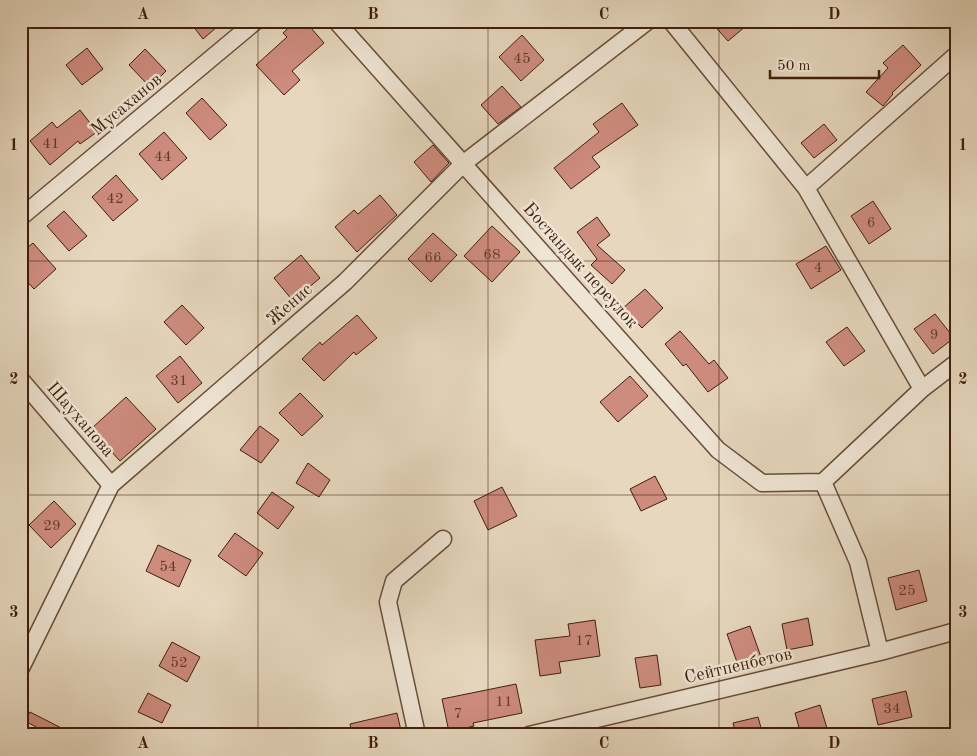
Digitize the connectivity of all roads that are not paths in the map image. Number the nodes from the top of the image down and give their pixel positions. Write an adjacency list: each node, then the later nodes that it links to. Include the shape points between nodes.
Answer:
1 (256, 21): 8 (street, Мусаханов)
2 (336, 21): 6 (street, Бостандык переулок)
3 (648, 21): 6 (street, Женис)
4 (670, 21): 7 (street)
5 (956, 55): 7 (street)
6 (464, 163): 12 (street, Бостандык переулок, via 718,450 762,483); 13 (street, Женис, via 345,282)
7 (806, 188): 11 (street)
8 (21, 217)
9 (956, 363): 11 (street)
10 (21, 380): 13 (street, Шауханова)
11 (922, 390): 12 (street)
12 (823, 482): 16 (street, via 858,562)
13 (111, 484): 17 (street, Женис)
14 (443, 539): 18 (street, via 394,581 388,602)
15 (956, 631): 16 (street, Сейтпенбетов)
16 (880, 652): 19 (street, Сейтпенбетов)
17 (21, 668)
18 (417, 735)
19 (529, 735)

